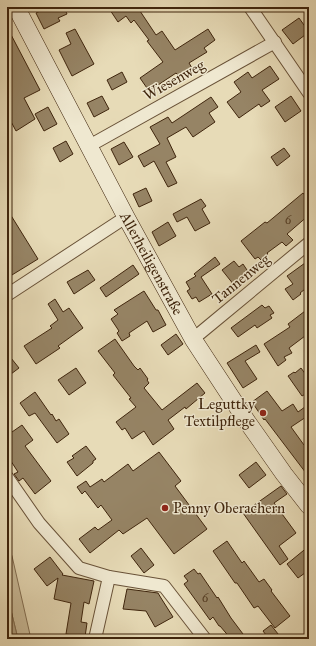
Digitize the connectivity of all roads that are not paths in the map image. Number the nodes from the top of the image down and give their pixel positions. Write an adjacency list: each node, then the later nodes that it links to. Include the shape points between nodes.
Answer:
1 (16, 7): 5 (street, Allerheiligenstraße)
2 (250, 7): 3 (street)
3 (274, 42): 4 (street); 5 (street, Wiesenweg)
4 (309, 93)
5 (89, 146): 6 (street, Allerheiligenstraße)
6 (126, 217): 8 (street); 9 (street, Allerheiligenstraße)
7 (309, 243): 9 (street, Tannenweg)
8 (7, 295)
9 (193, 339): 11 (street, Allerheiligenstraße, via 242,414)
10 (7, 477): 12 (street, via 39,523 79,568)
11 (309, 506)
12 (109, 577): 13 (street); 14 (street, via 164,586)
13 (96, 639)
14 (205, 639)

